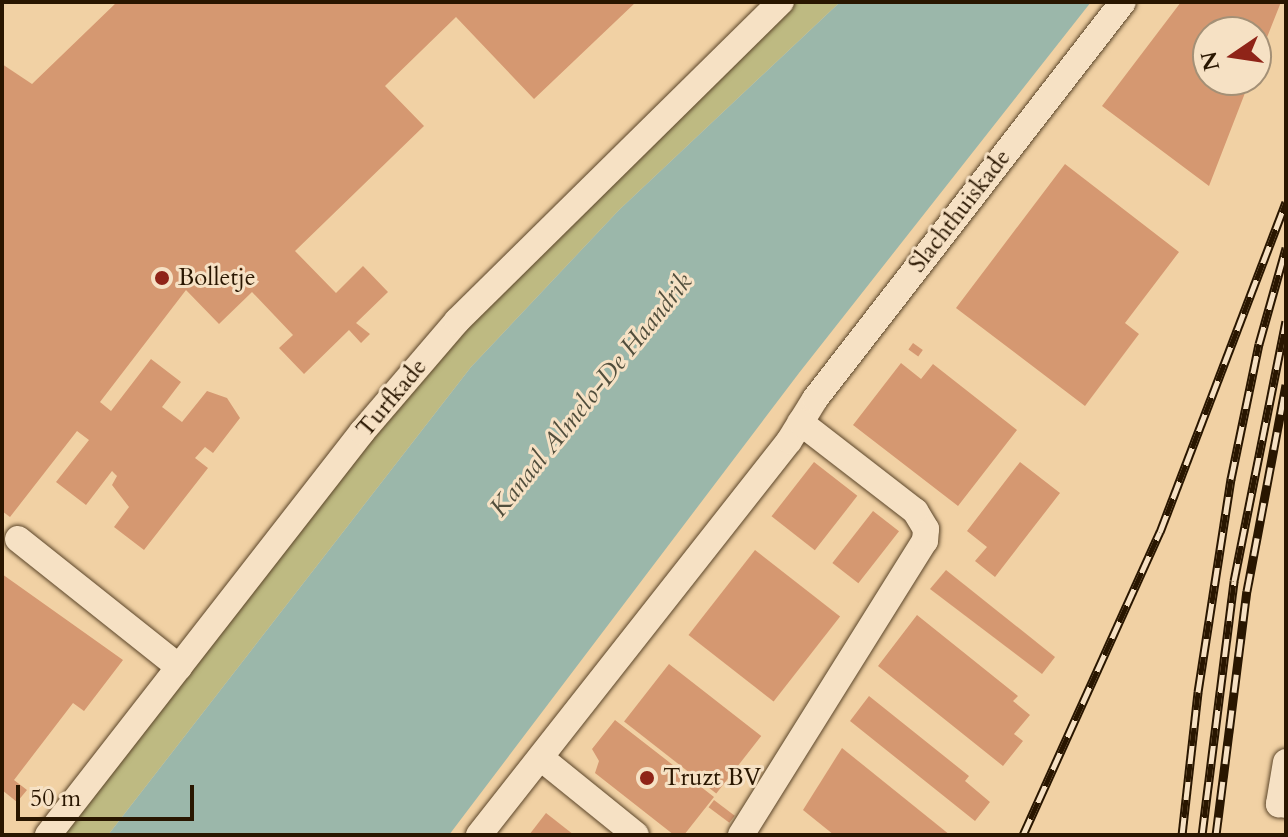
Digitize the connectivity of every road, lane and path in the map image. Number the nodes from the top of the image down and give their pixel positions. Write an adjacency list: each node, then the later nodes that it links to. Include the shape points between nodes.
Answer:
1 (781, 2): 5 (street, Turfkade, via 457,321 362,432)
2 (1123, 2): 3 (street, Slachthuiskade)
3 (800, 422): 6 (street, Slachthuiskade); 12 (street, via 915,511 926,529 925,541)
4 (18, 539): 5 (street)
5 (179, 667): 9 (street, Turfkade)
6 (541, 758): 10 (street, Slachthuiskade); 11 (street)
7 (1286, 762): 8 (street, via 1279,804)
8 (1286, 805)
9 (48, 835)
10 (479, 835)
11 (636, 835)
12 (741, 835)

